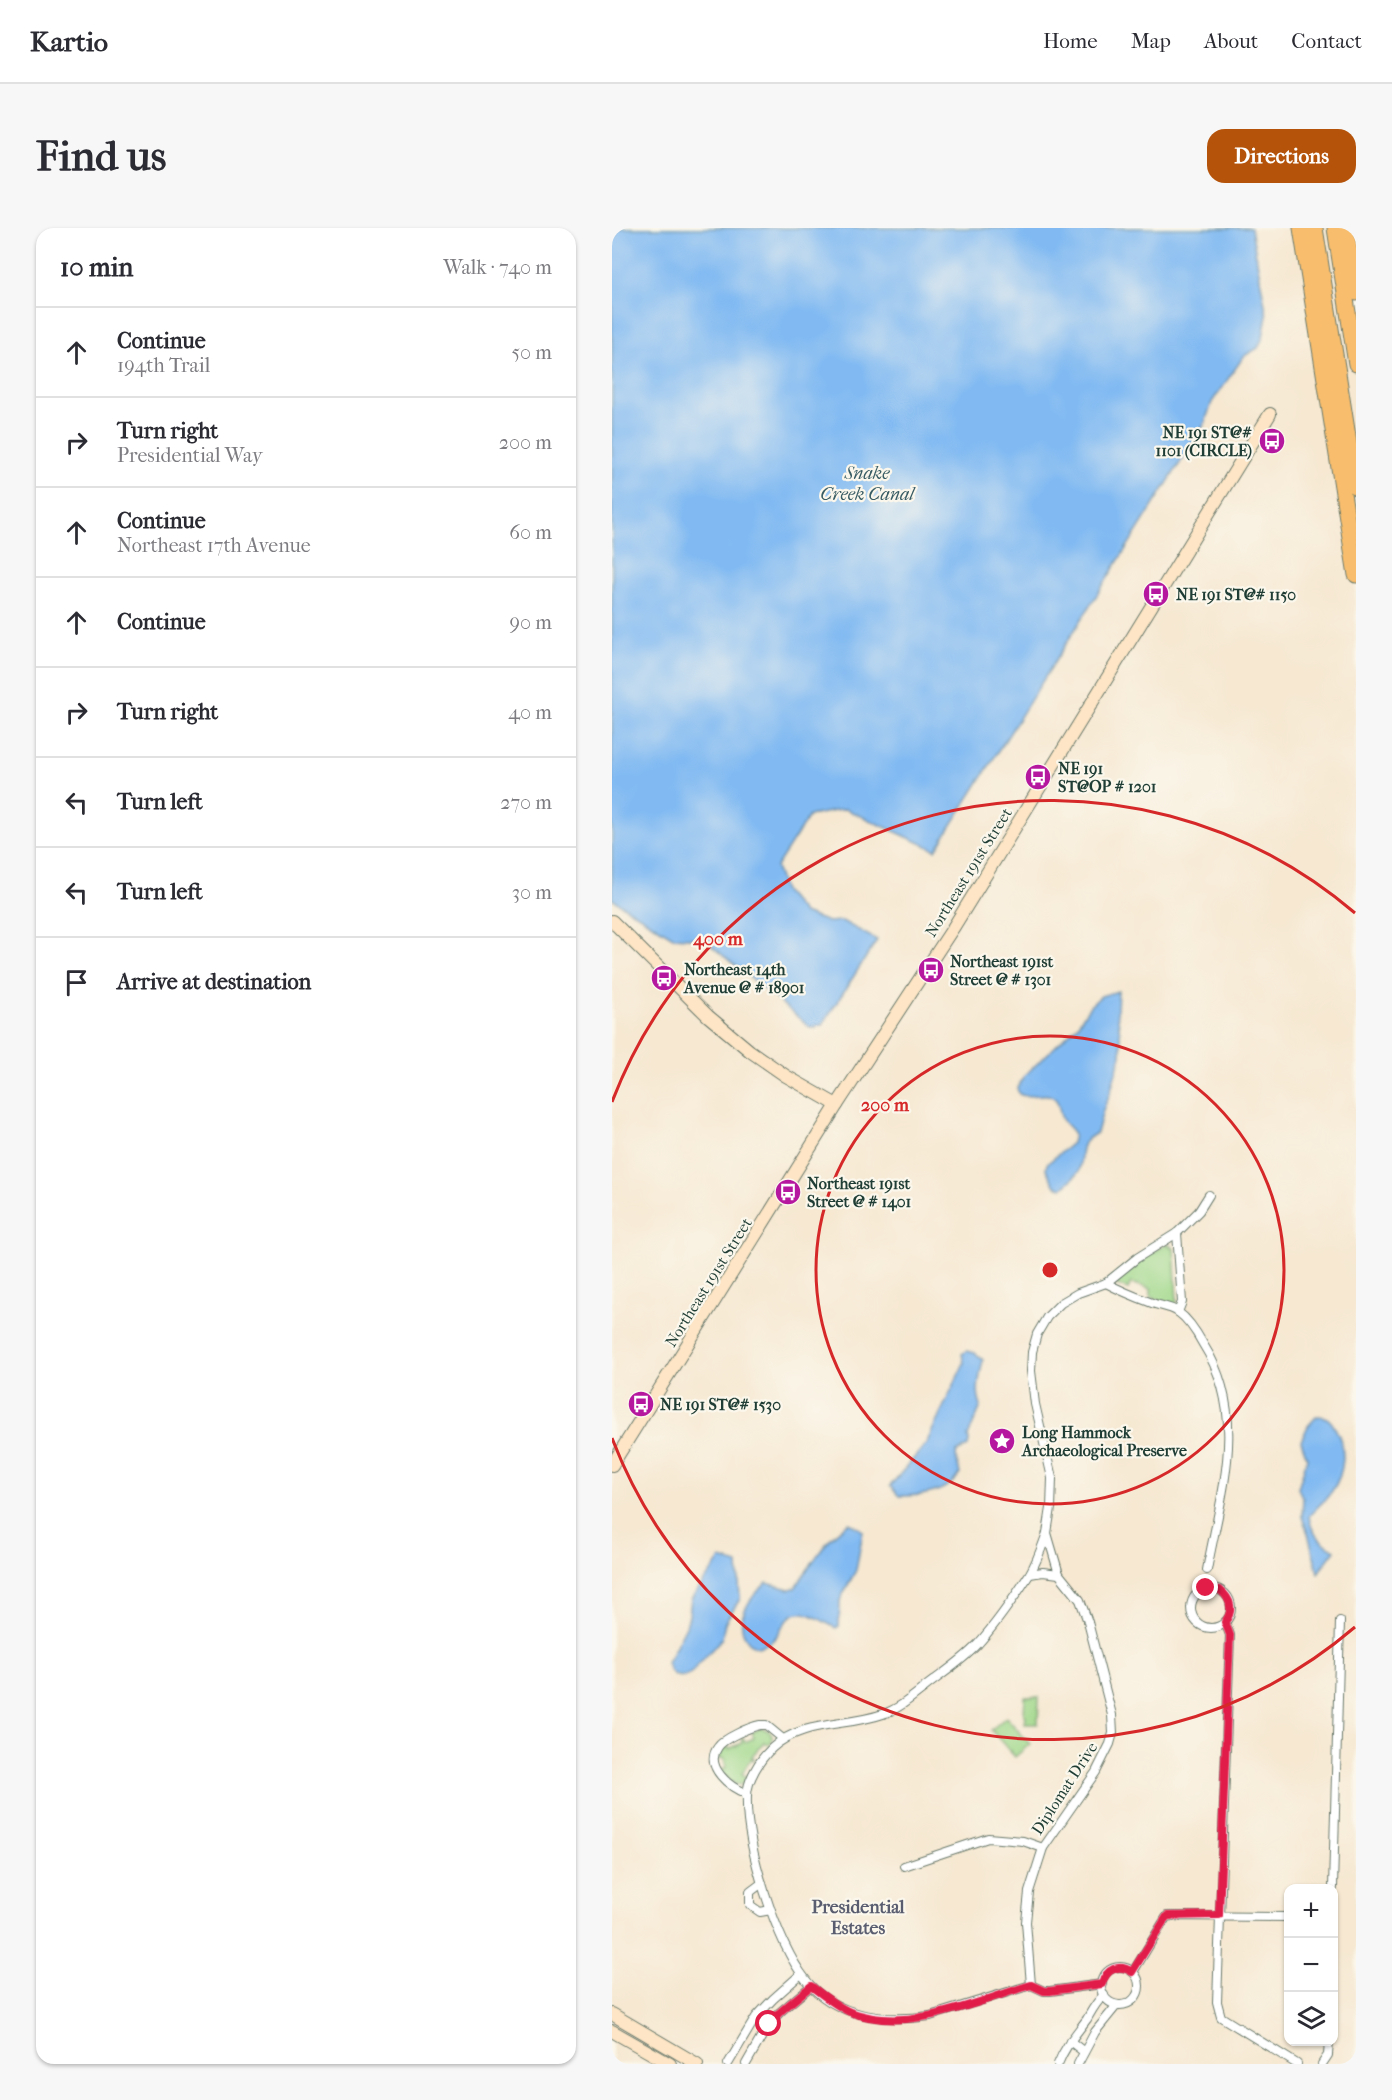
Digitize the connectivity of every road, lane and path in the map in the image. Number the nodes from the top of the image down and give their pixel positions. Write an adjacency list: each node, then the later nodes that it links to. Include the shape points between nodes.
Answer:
1 (1301, 228): 6 (highway)
2 (1310, 228): 6 (highway, via 1314,256)
3 (1315, 228): 10 (highway)
4 (1335, 228): 8 (highway)
5 (1346, 228): 7 (highway)
6 (1310, 287): 11 (highway)
7 (1356, 293)
8 (1356, 364)
9 (1270, 414): 13 (street, Northeast 191st Street, via 953,928)
10 (1356, 487)
11 (1356, 575)
12 (612, 921): 13 (street, via 708,1016 786,1076)
13 (837, 1105): 18 (street, Northeast 191st Street)
14 (1209, 1195): 15 (street)
15 (1177, 1233): 16 (street); 17 (street, via 1182,1302)
16 (1106, 1283): 17 (street); 19 (street, via 1061,1303 1047,1317 1032,1352 1035,1404 1052,1478)
17 (1178, 1312): 20 (street, via 1211,1356 1222,1385 1230,1433)
18 (612, 1465)
19 (1047, 1533): 21 (street); 22 (street)
20 (1207, 1570)
21 (1030, 1574): 22 (street); 25 (street, via 978,1644 899,1707 884,1714 800,1731)
22 (1059, 1574): 27 (street, Diplomat Drive, via 1080,1600 1088,1622 1113,1733 1096,1772)
23 (1340, 1621): 30 (street)
24 (1225, 1622): 24 (street, via 1210,1628 1194,1620 1191,1608 1195,1596 1206,1588 1226,1594 1231,1607); 32 (street, via 1230,1635)
25 (783, 1739): 26 (street, via 762,1759); 26 (street, via 760,1725 716,1748 718,1772 732,1788)
26 (747, 1794): 29 (street, via 750,1832)
27 (1043, 1848): 28 (street, via 1023,1841 988,1838); 37 (street, Diplomat Drive, via 1029,1892 1026,1922)
28 (904, 1866)
29 (762, 1883): 31 (street); 31 (street, via 750,1892 749,1900 756,1911)
30 (1333, 1884)
31 (771, 1910): 35 (street)
32 (1219, 1915): 33 (street); 34 (street, via 1167,1916); 54 (street, via 1217,2002 1221,2018)
33 (1284, 1917)
34 (1132, 1972): 36 (street, via 1115,1968 1105,1975); 40 (street, via 1139,1982 1138,1994 1129,2003)
35 (801, 1974): 38 (street); 41 (street)
36 (1102, 1984): 37 (street, via 1050,1991); 39 (street)
37 (1031, 1985): 38 (street, via 930,2016 891,2019 849,2012)
38 (811, 1986): 43 (street)
39 (1104, 1995): 40 (street); 45 (street)
40 (1117, 2005): 47 (street)
41 (765, 2008): 43 (street); 50 (street)
42 (612, 2014): 49 (street)
43 (775, 2016): 51 (street)
44 (612, 2031): 48 (street)
45 (1070, 2041): 47 (street); 52 (street)
46 (1329, 2046): 55 (street)
47 (1084, 2052): 53 (street)
48 (670, 2064)
49 (697, 2064)
50 (728, 2064)
51 (746, 2064)
52 (1058, 2064)
53 (1078, 2064)
54 (1297, 2064)
55 (1322, 2064)

